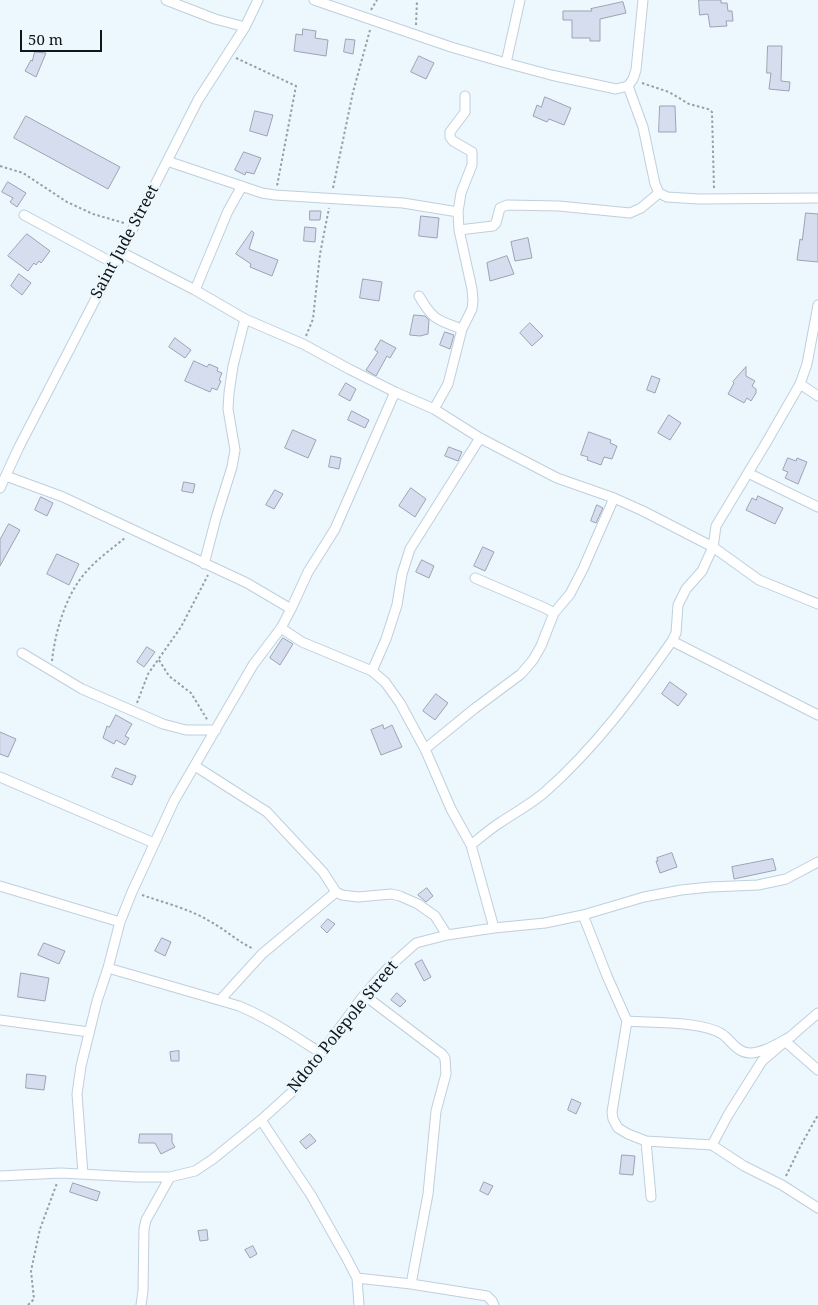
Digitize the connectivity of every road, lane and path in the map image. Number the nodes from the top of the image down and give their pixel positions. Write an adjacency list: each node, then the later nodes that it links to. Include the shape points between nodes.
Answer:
1 (166, 0): 8 (street)
2 (258, 0): 8 (street, Saint Jude Street)
3 (314, 0): 7 (street)
4 (417, 0): 9 (path)
5 (520, 0): 11 (street)
6 (643, 0): 12 (street, via 636,70)
7 (373, 21): 9 (street); 20 (path, via 353,92)
8 (245, 27): 10 (street, Saint Jude Street)
9 (415, 34): 11 (street)
10 (227, 53): 14 (street, Saint Jude Street, via 198,100); 18 (path, via 296,86)
11 (506, 63): 12 (street, via 616,89)
12 (631, 83): 17 (street); 21 (path, via 669,92 712,112)
13 (465, 96): 22 (street, via 465,112 450,132 450,138 472,152 473,157)
14 (167, 161): 16 (street); 24 (street, Saint Jude Street)
15 (0, 166): 24 (path, via 23,174 93,214)
16 (242, 186): 18 (street); 28 (street)
17 (659, 193): 21 (street, via 667,197); 25 (street, via 630,213 507,205 500,208 493,226)
18 (276, 195): 20 (street)
19 (818, 198): 21 (street)
20 (330, 199): 22 (street, via 403,203); 33 (path, via 313,319)
21 (715, 199)
22 (458, 212): 25 (street)
23 (24, 215): 27 (street)
24 (135, 226): 26 (street, Saint Jude Street)
25 (459, 230): 32 (street, via 473,301)
26 (122, 252): 27 (street, Saint Jude Street); 28 (street)
27 (115, 264): 40 (street, Saint Jude Street)
28 (195, 290): 31 (street)
29 (419, 296): 32 (street, via 437,320)
30 (818, 304): 34 (street)
31 (245, 319): 33 (street); 46 (street, via 232,366 229,393 234,450 232,467 216,518)
32 (462, 329): 37 (street, via 448,384)
33 (303, 344): 35 (street)
34 (800, 384): 36 (street); 39 (street)
35 (395, 392): 37 (street); 49 (street, via 334,529 308,572)
36 (818, 396)
37 (434, 409): 38 (street)
38 (480, 438): 42 (street, via 557,478); 56 (street, via 410,549 397,605)
39 (748, 473): 43 (street); 45 (street, via 716,526)
40 (6, 476): 41 (street, Saint Jude Street); 44 (street, via 63,497)
41 (0, 488)
42 (614, 498): 45 (street); 50 (street, via 579,578)
43 (818, 507)
44 (134, 531): 46 (street); 55 (path, via 86,572 77,584 59,620)
45 (713, 548): 48 (street, via 759,580); 52 (street, via 702,571 680,600)
46 (208, 566): 49 (street, via 247,583); 54 (path, via 181,627)
47 (475, 578): 50 (street)
48 (818, 604)
49 (291, 609): 51 (street)
50 (554, 613): 60 (street, via 534,660 521,674)
51 (281, 628): 56 (street, via 302,642); 59 (street, via 253,665)
52 (672, 641): 58 (street); 64 (street, via 616,717 565,772 529,805 499,822)
53 (22, 652): 55 (street)
54 (159, 660): 57 (path, via 148,674); 59 (path, via 169,676 191,693)
55 (51, 671): 57 (street, via 82,690)
56 (372, 671): 60 (street, via 400,702)
57 (134, 712): 59 (street, via 186,730)
58 (818, 715)
59 (214, 730): 61 (street)
60 (425, 749): 64 (street)
61 (195, 766): 63 (street); 68 (street, via 267,812 324,872)
62 (0, 777): 63 (street)
63 (154, 844): 67 (street)
64 (471, 845): 71 (street)
65 (818, 862): 69 (street, Ndoto Polepole Street, via 786,879 758,885 710,887 653,895)
66 (0, 886): 70 (street)
67 (132, 892): 70 (street); 73 (path, via 196,914)
68 (336, 892): 72 (street, via 358,898 400,896 436,916); 73 (street)
69 (583, 915): 71 (street, Ndoto Polepole Street); 79 (street)
70 (120, 922): 74 (street)
71 (494, 928): 72 (street, Ndoto Polepole Street)
72 (447, 935): 75 (street, Ndoto Polepole Street, via 416,943)
73 (262, 954): 76 (street)
74 (108, 968): 76 (street); 80 (street)
75 (364, 995): 82 (street, Ndoto Polepole Street); 96 (street, via 444,1058 446,1074 436,1110 428,1194)
76 (222, 1000): 82 (street, via 254,1012)
77 (818, 1013): 81 (street)
78 (0, 1020): 80 (street)
79 (627, 1021): 81 (street, via 696,1026 722,1034 742,1052 748,1053); 86 (street, via 613,1119 618,1128)
80 (89, 1032): 89 (street, via 76,1094)
81 (789, 1039): 83 (street); 87 (street, via 762,1060)
82 (321, 1053): 85 (street, Ndoto Polepole Street, via 293,1091)
83 (818, 1070)
84 (818, 1115): 92 (path)
85 (261, 1120): 91 (street, Ndoto Polepole Street, via 195,1171); 95 (street, via 311,1195)
86 (646, 1141): 87 (street); 93 (street)
87 (712, 1146): 92 (street)
88 (61, 1173): 89 (street, Ndoto Polepole Street); 90 (street, Ndoto Polepole Street); 97 (path, via 40,1229 32,1271 34,1299)
89 (83, 1174): 91 (street, Ndoto Polepole Street)
90 (0, 1176)
91 (170, 1177): 98 (street, via 146,1220)
92 (782, 1185): 94 (street)
93 (650, 1197)
94 (818, 1208)
95 (357, 1278): 96 (street); 99 (street)
96 (411, 1284): 100 (street, via 487,1296)
97 (28, 1305)
98 (140, 1305)
99 (359, 1305)
100 (494, 1305)

